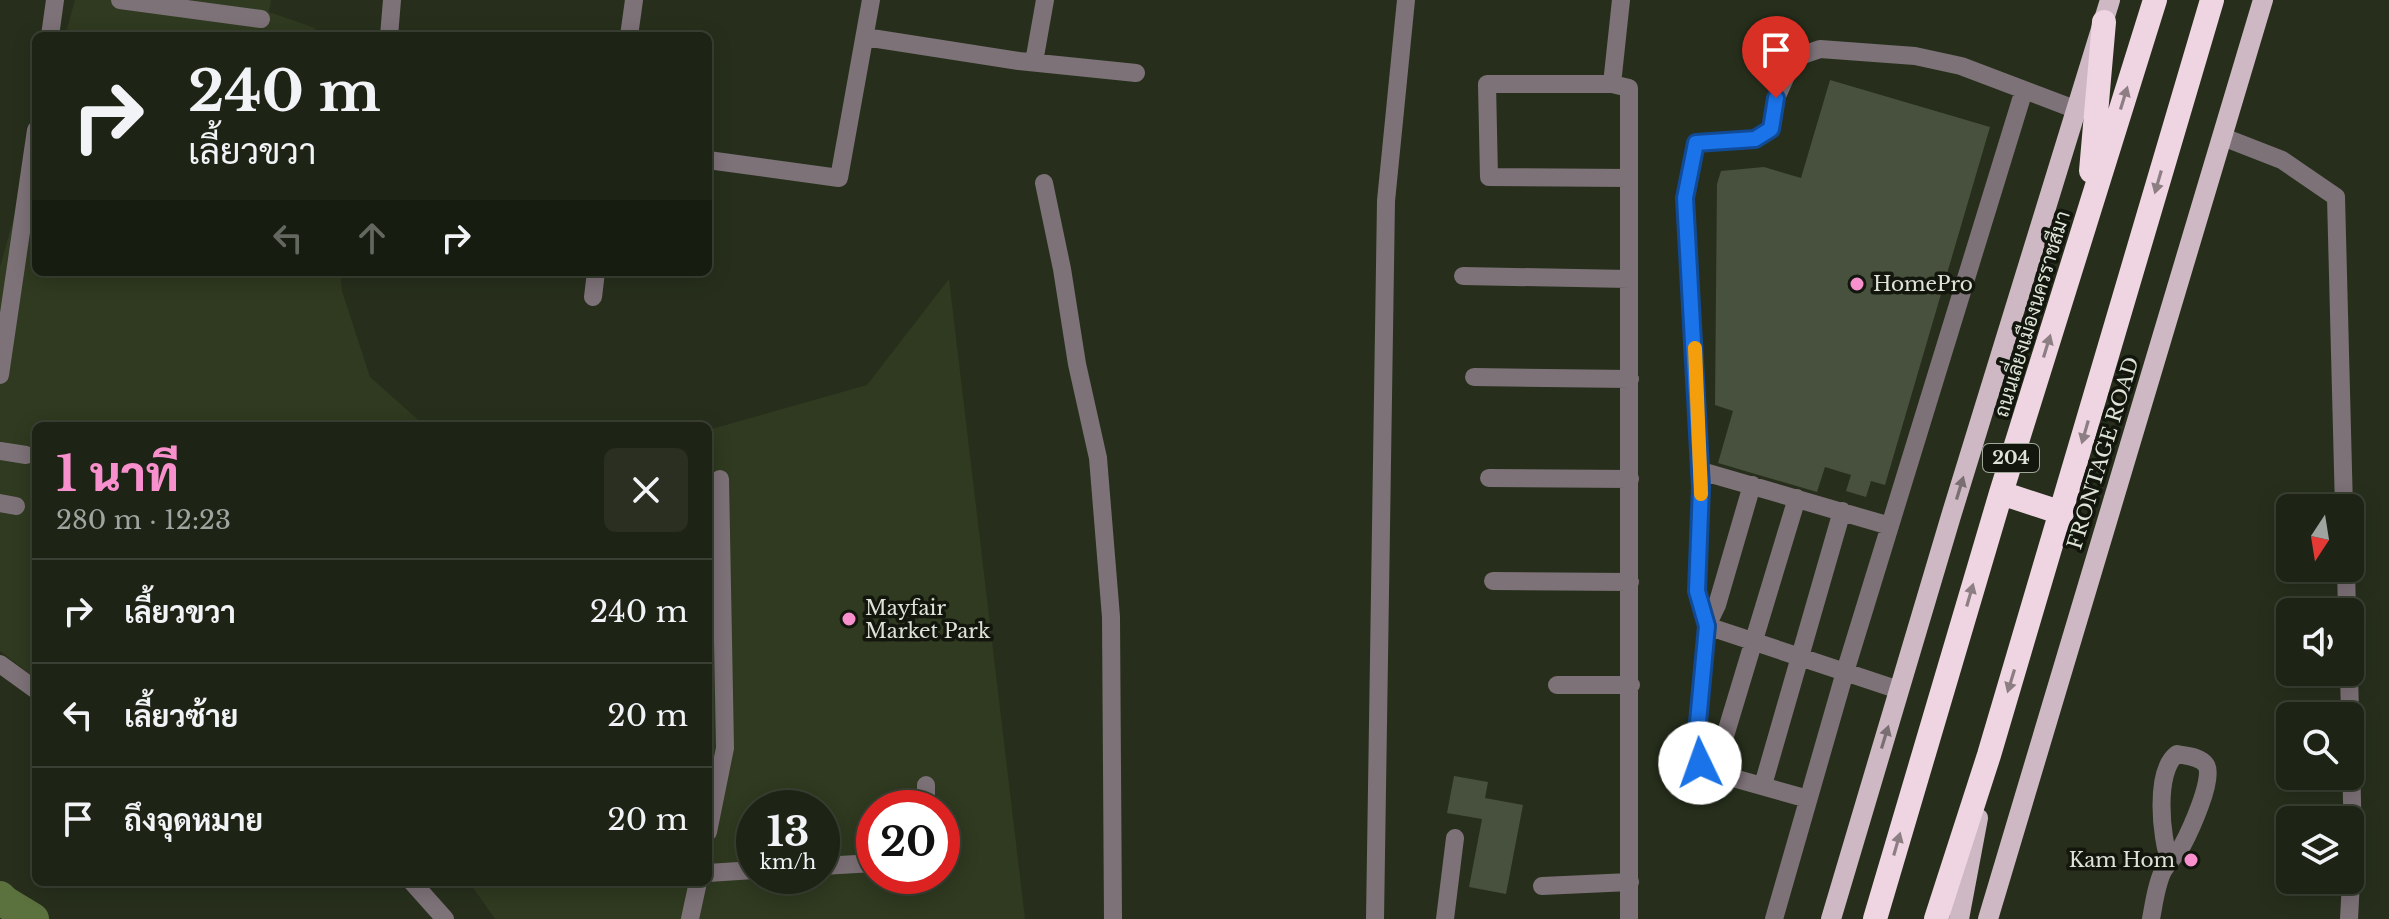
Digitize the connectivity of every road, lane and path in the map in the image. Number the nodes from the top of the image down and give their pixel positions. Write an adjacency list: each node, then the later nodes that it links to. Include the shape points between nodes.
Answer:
1 (55, 0): 14 (street)
2 (120, 0): 13 (street)
3 (392, 0): 15 (street)
4 (634, 0): 16 (street)
5 (871, 0): 17 (street)
6 (1045, 0): 18 (street)
7 (1406, 0): 81 (street, via 1386,201)
8 (1621, 0): 20 (street)
9 (2155, 0): 28 (highway, ถนนเลี่ยงเมืองนครราชสีมา / 204, one-way to 9)
10 (2212, 0): 47 (highway, one-way to 47)
11 (2263, 0): 23 (main road, FRONTAGE ROAD)
12 (2107, 11): 22 (main road); 28 (highway)
13 (261, 19)
14 (51, 32)
15 (389, 32)
16 (630, 32)
17 (865, 37): 18 (street); 25 (street, via 839,178)
18 (1034, 62): 19 (street)
19 (1136, 73)
20 (1612, 84): 26 (street, via 1629,88); 26 (street, via 1487,84 1489,177)
21 (2024, 90): 22 (street); 38 (street, via 1961,66 1915,56 1820,49 1794,58 1776,98 1771,129 1755,139 1696,143 1685,198); 48 (street)
22 (2077, 110): 60 (main road, one-way to 22)
23 (2223, 137): 44 (street, via 2282,160 2336,197); 89 (main road, FRONTAGE ROAD)
24 (32, 157): 33 (street)
25 (712, 161)
26 (1629, 178): 31 (street)
27 (1044, 183): 80 (street, via 1098,458 1111,617)
28 (2087, 217): 43 (highway, ถนนเลี่ยงเมืองนครราชสีมา / 204, one-way to 28)
29 (596, 276): 32 (street)
30 (1463, 276): 31 (street)
31 (1629, 279): 35 (street)
32 (593, 297)
33 (0, 375)
34 (1474, 377): 35 (street)
35 (1630, 379): 41 (street)
36 (0, 451): 37 (street)
37 (26, 455)
38 (1701, 471): 42 (street); 51 (street, via 1697,591)
39 (1489, 478): 41 (street)
40 (720, 479): 61 (street)
41 (1630, 479): 50 (street)
42 (1752, 485): 45 (street); 51 (street)
43 (2001, 493): 47 (highway); 86 (highway, ถนนเลี่ยงเมืองนครราชสีมา / 204, one-way to 43)
44 (2344, 494)
45 (1797, 498): 46 (street); 52 (street)
46 (1842, 511): 48 (street); 53 (street)
47 (2062, 513): 62 (highway, one-way to 62)
48 (1890, 526): 55 (street)
49 (1493, 581): 50 (street)
50 (1630, 582): 57 (street)
51 (1707, 626): 52 (street); 63 (street, via 1697,733 1700,763)
52 (1751, 642): 53 (street); 63 (street)
53 (1799, 657): 55 (street); 65 (street)
54 (0, 664): 59 (street)
55 (1845, 672): 60 (street); 68 (street)
56 (1557, 685): 57 (street)
57 (1631, 685): 73 (street)
58 (2349, 686): 91 (street)
59 (32, 687)
60 (1899, 690): 85 (main road, one-way to 60)
61 (717, 746): 67 (street)
62 (1989, 755): 87 (highway); 88 (main road)
63 (1715, 769): 65 (street)
64 (926, 785): 66 (street)
65 (1763, 785): 68 (street)
66 (926, 790)
67 (712, 794)
68 (1808, 799): 84 (street)
69 (1455, 838): 82 (street)
70 (2170, 862): 70 (street, via 2196,815 2208,773 2197,758 2177,754 2165,777 2161,813); 90 (street, via 2162,872)
71 (736, 871): 72 (street)
72 (712, 873)
73 (1630, 882): 76 (street); 83 (street)
74 (414, 886): 77 (street)
75 (697, 886): 79 (street)
76 (1542, 886)
77 (429, 911): 78 (street)
78 (445, 919)
79 (690, 919)
80 (1113, 919)
81 (1375, 919)
82 (1445, 919)
83 (1629, 919)
84 (1774, 919)
85 (1831, 919)
86 (1875, 919)
87 (1936, 919)
88 (1959, 919)
89 (1988, 919)
90 (2151, 919)
91 (2349, 919)

